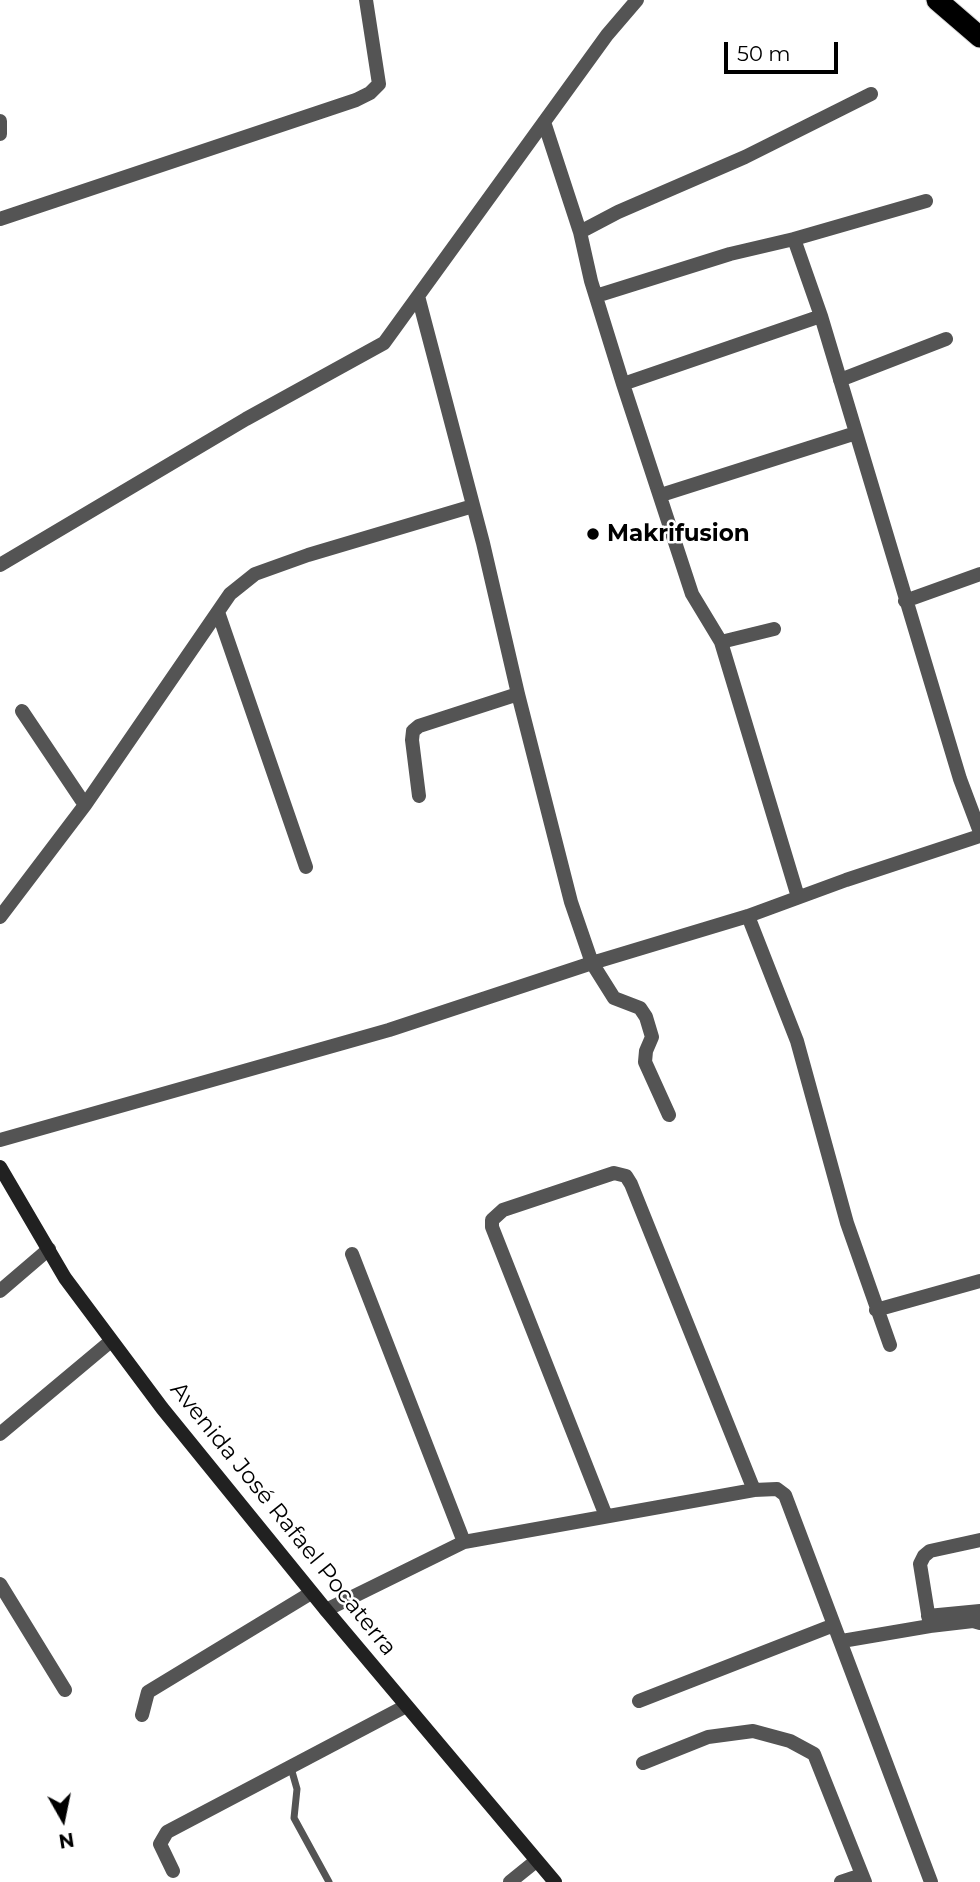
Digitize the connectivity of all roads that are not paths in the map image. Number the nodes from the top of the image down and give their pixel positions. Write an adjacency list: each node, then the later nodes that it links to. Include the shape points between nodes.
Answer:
1 (366, 0): 10 (street, via 379,84 370,93)
2 (637, 0): 7 (street)
3 (937, 0): 4 (highway)
4 (980, 37)
5 (872, 94): 11 (street)
6 (0, 121): 8 (street)
7 (544, 122): 11 (street); 13 (street)
8 (0, 134)
9 (926, 201): 12 (street)
10 (0, 219)
11 (580, 232): 14 (street)
12 (794, 239): 14 (street); 15 (street)
13 (418, 296): 21 (street); 22 (street, via 384,343)
14 (596, 296): 18 (street)
15 (821, 316): 17 (street); 18 (street)
16 (946, 339): 17 (street)
17 (840, 380): 19 (street)
18 (623, 384): 20 (street)
19 (856, 433): 20 (street); 24 (street)
20 (661, 495): 27 (street, via 692,594)
21 (473, 506): 25 (street, via 255,574 230,594); 28 (street)
22 (0, 565)
23 (980, 574): 24 (street)
24 (905, 601): 32 (street)
25 (218, 612): 31 (street); 33 (street)
26 (774, 629): 27 (street)
27 (721, 642): 34 (street)
28 (518, 694): 30 (street, via 413,731); 37 (street, via 571,902)
29 (22, 711): 31 (street)
30 (419, 796)
31 (85, 805): 36 (street)
32 (980, 834): 34 (street)
33 (306, 867)
34 (798, 897): 35 (street)
35 (748, 916): 37 (street); 45 (street, via 797,1041)
36 (0, 917)
37 (592, 963): 38 (street, via 614,998 640,1008 646,1017 652,1037 645,1062); 39 (street, via 389,1030)
38 (668, 1115)
39 (0, 1140)
40 (0, 1167): 41 (street, Avenida José Rafael Pocaterra)
41 (49, 1249): 44 (street); 46 (street, Avenida José Rafael Pocaterra)
42 (352, 1254): 52 (street)
43 (980, 1281): 45 (street)
44 (0, 1291)
45 (876, 1310): 47 (street)
46 (111, 1340): 48 (street); 54 (street, Avenida José Rafael Pocaterra)
47 (890, 1345)
48 (0, 1434)
49 (754, 1490): 50 (street); 50 (street, via 631,1184 626,1176 614,1173 503,1210 492,1220); 59 (street, via 777,1489 785,1495)
50 (606, 1516): 52 (street)
51 (980, 1540): 57 (street, via 924,1556 920,1564)
52 (464, 1542): 55 (street)
53 (0, 1584): 61 (street)
54 (311, 1593): 55 (street, Avenida José Rafael Pocaterra); 64 (street, via 148,1692)
55 (326, 1610): 63 (street, Avenida José Rafael Pocaterra)
56 (980, 1611): 57 (street)
57 (929, 1621): 58 (street); 60 (street)
58 (980, 1623)
59 (834, 1625): 60 (street); 62 (street)
60 (842, 1641): 74 (street)
61 (65, 1690)
62 (639, 1701)
63 (406, 1706): 66 (street); 67 (street, Avenida José Rafael Pocaterra)
64 (142, 1715)
65 (643, 1763): 69 (street, via 708,1737 753,1731 790,1741 814,1754)
66 (291, 1768): 68 (street, via 167,1832 160,1844); 70 (lane, via 297,1789 294,1818)
67 (536, 1861): 71 (street); 72 (street, Avenida José Rafael Pocaterra)
68 (173, 1871)
69 (864, 1878): 73 (street)
70 (329, 1882)
71 (510, 1882)
72 (555, 1882)
73 (841, 1882)
74 (931, 1882)

